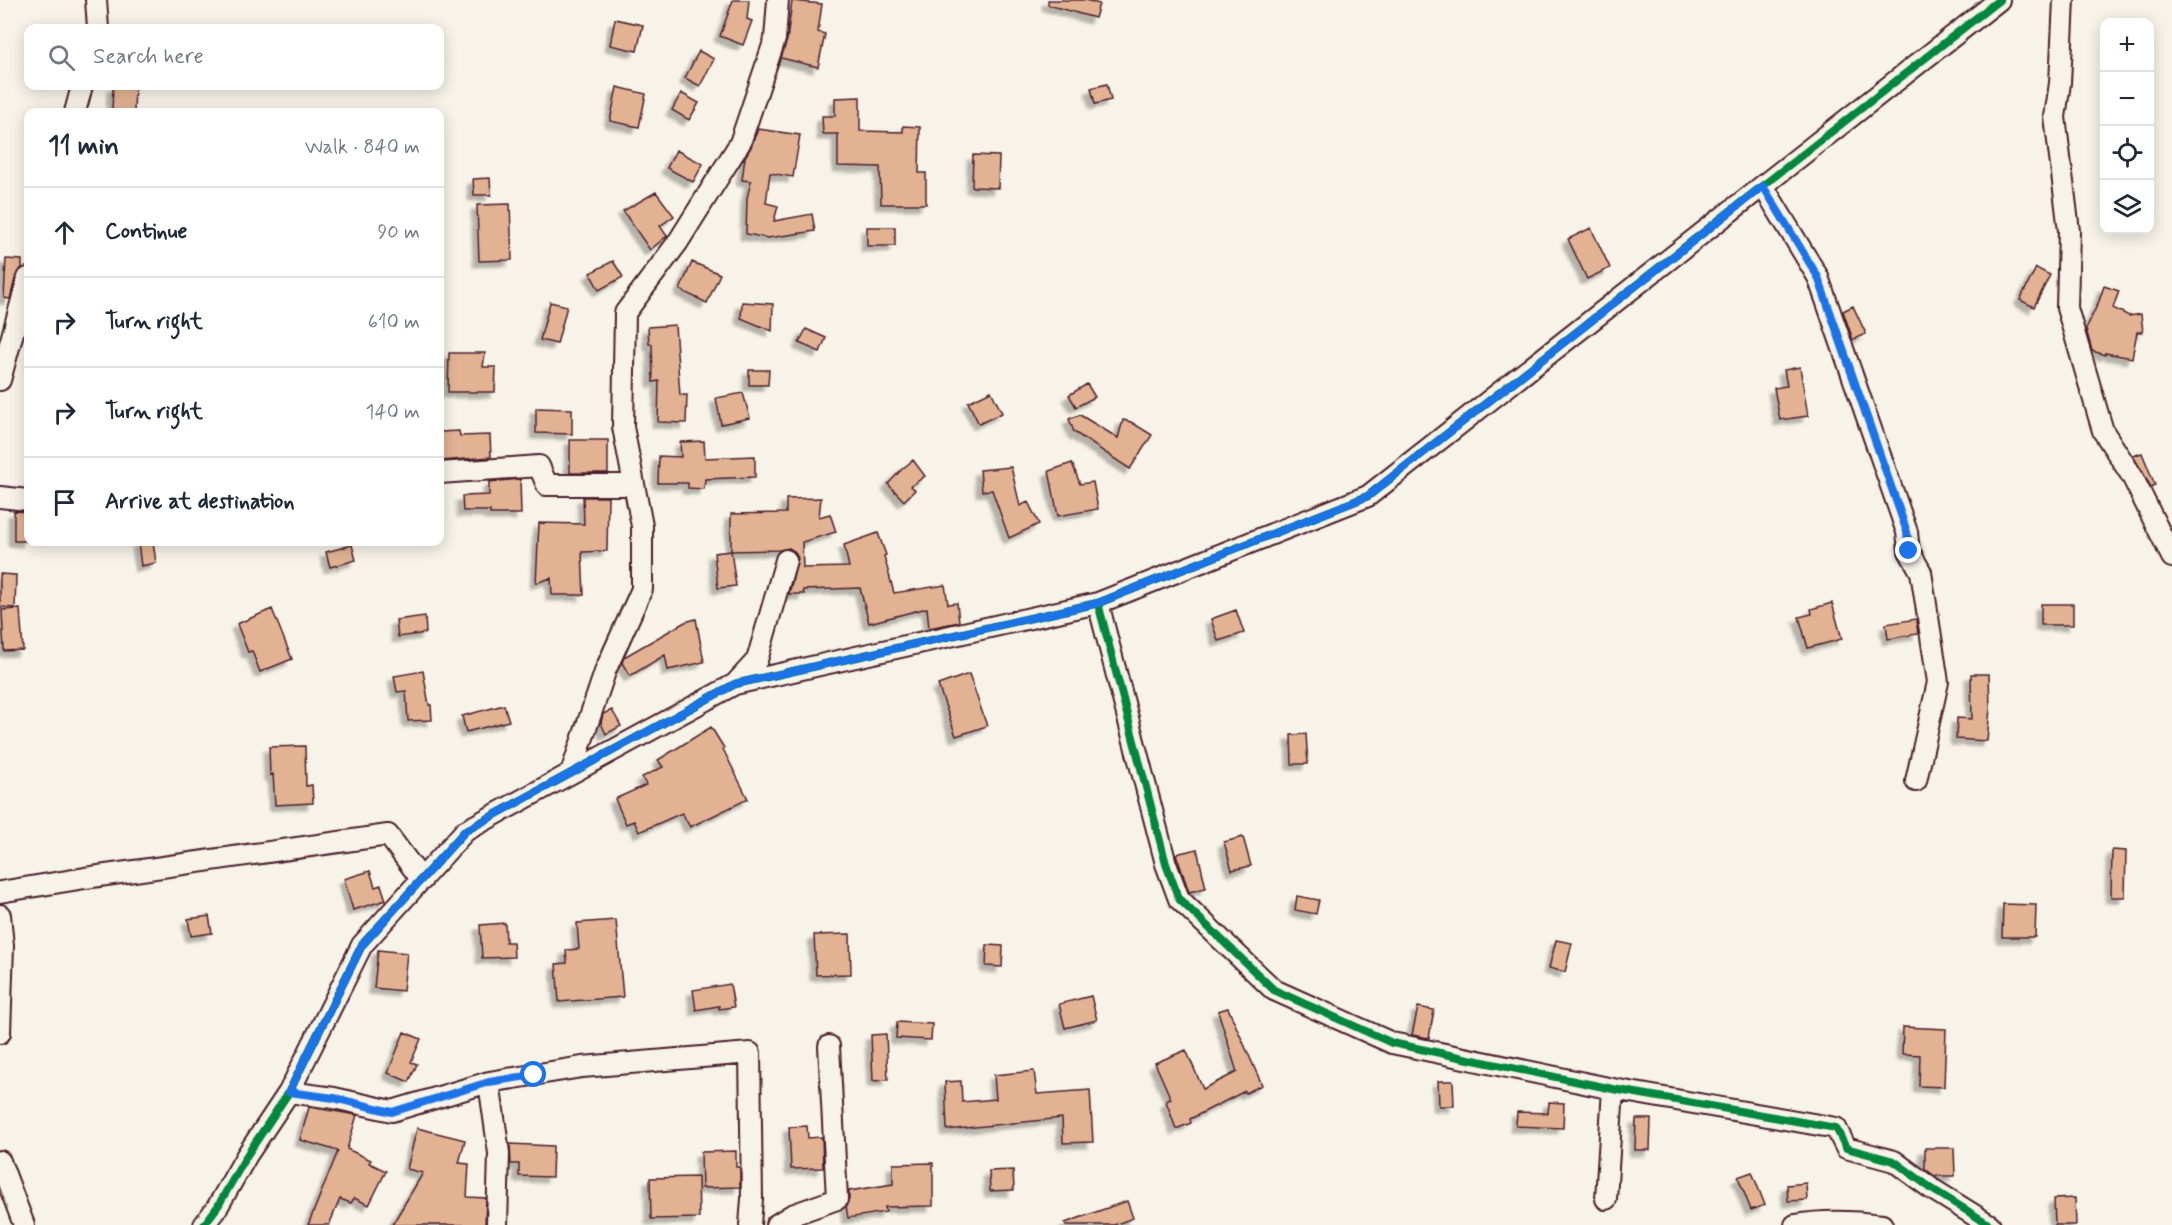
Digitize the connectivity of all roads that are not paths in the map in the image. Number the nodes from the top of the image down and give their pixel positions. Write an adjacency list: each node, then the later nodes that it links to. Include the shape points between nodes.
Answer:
1 (96, 0): 5 (street)
2 (778, 0): 12 (street, via 775,39 740,143 678,242 625,313 623,427)
3 (1999, 0): 8 (street)
4 (2064, 0): 15 (street, via 2055,117 2068,231 2067,308 2103,430 2132,476)
5 (98, 24)
6 (81, 90): 7 (street)
7 (76, 108)
8 (1763, 186): 17 (street, via 1368,496); 20 (street, via 1818,277 1907,532 1909,551 1921,572 1938,682)
9 (24, 293): 10 (street)
10 (0, 380)
11 (444, 473): 12 (street, via 539,466 547,485)
12 (634, 485): 19 (street, via 642,526 642,589 606,669)
13 (0, 497): 14 (street)
14 (24, 500)
15 (2172, 557)
16 (786, 560): 18 (street, via 757,660)
17 (1098, 603): 18 (street); 28 (street, via 1166,864 1179,899 1274,990 1392,1043)
18 (735, 684): 19 (street)
19 (571, 773): 21 (street, via 465,831)
20 (1916, 781)
21 (422, 880): 22 (street, via 388,836); 29 (street, via 362,945)
22 (0, 892)
23 (0, 915): 24 (street)
24 (2, 947): 25 (street)
25 (0, 1033)
26 (829, 1046): 36 (street, via 837,1200 792,1215)
27 (489, 1082): 29 (street, via 392,1112); 34 (street, via 499,1153); 35 (street, via 582,1067 750,1053)
28 (1613, 1089): 31 (street); 39 (street, via 1836,1128 1846,1148 1894,1161)
29 (289, 1092): 33 (street)
30 (0, 1161): 32 (street)
31 (1606, 1200)
32 (24, 1225)
33 (204, 1225)
34 (497, 1225)
35 (750, 1225)
36 (776, 1225)
37 (1795, 1225): 38 (street, via 1818,1221)
38 (1882, 1225)
39 (1990, 1225)

